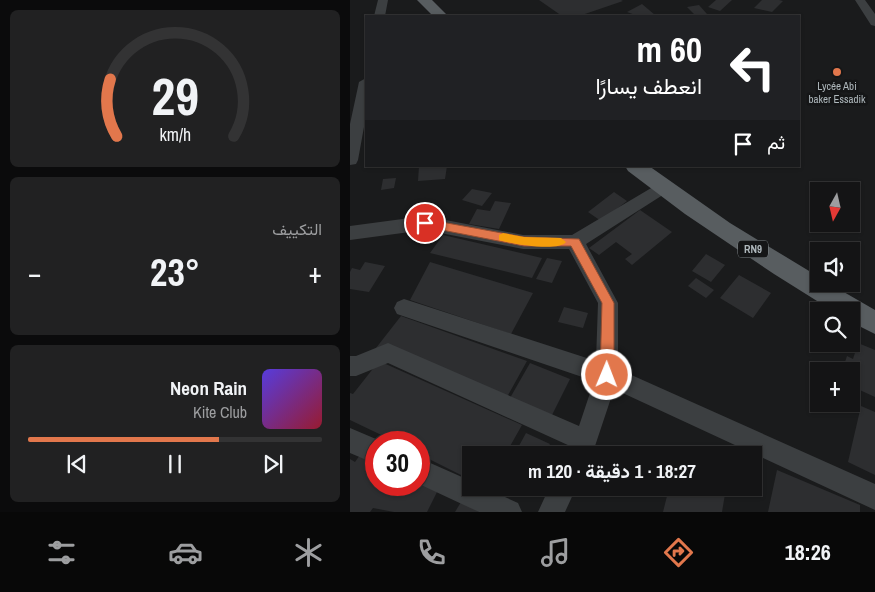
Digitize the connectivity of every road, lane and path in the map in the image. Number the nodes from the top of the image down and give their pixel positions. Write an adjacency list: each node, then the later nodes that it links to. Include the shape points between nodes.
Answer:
1 (383, 0): 4 (street)
2 (424, 0): 5 (main road)
3 (860, 0): 6 (street)
4 (380, 15)
5 (440, 15)
6 (875, 23)
7 (365, 87): 8 (street)
8 (350, 160)
9 (637, 167): 10 (main road, RN9)
10 (663, 188): 12 (street); 14 (main road, RN9, via 712,223)
11 (350, 233): 12 (street, via 425,223 524,242)
12 (575, 242): 16 (street, via 608,303)
13 (404, 308): 16 (street)
14 (875, 323)
15 (350, 366): 18 (street, via 388,353)
16 (607, 375): 19 (street); 23 (street)
17 (350, 440): 20 (street)
18 (579, 446)
19 (584, 446)
20 (365, 447)
21 (430, 476): 24 (street)
22 (559, 496): 25 (street)
23 (875, 497)
24 (510, 512)
25 (551, 512)

